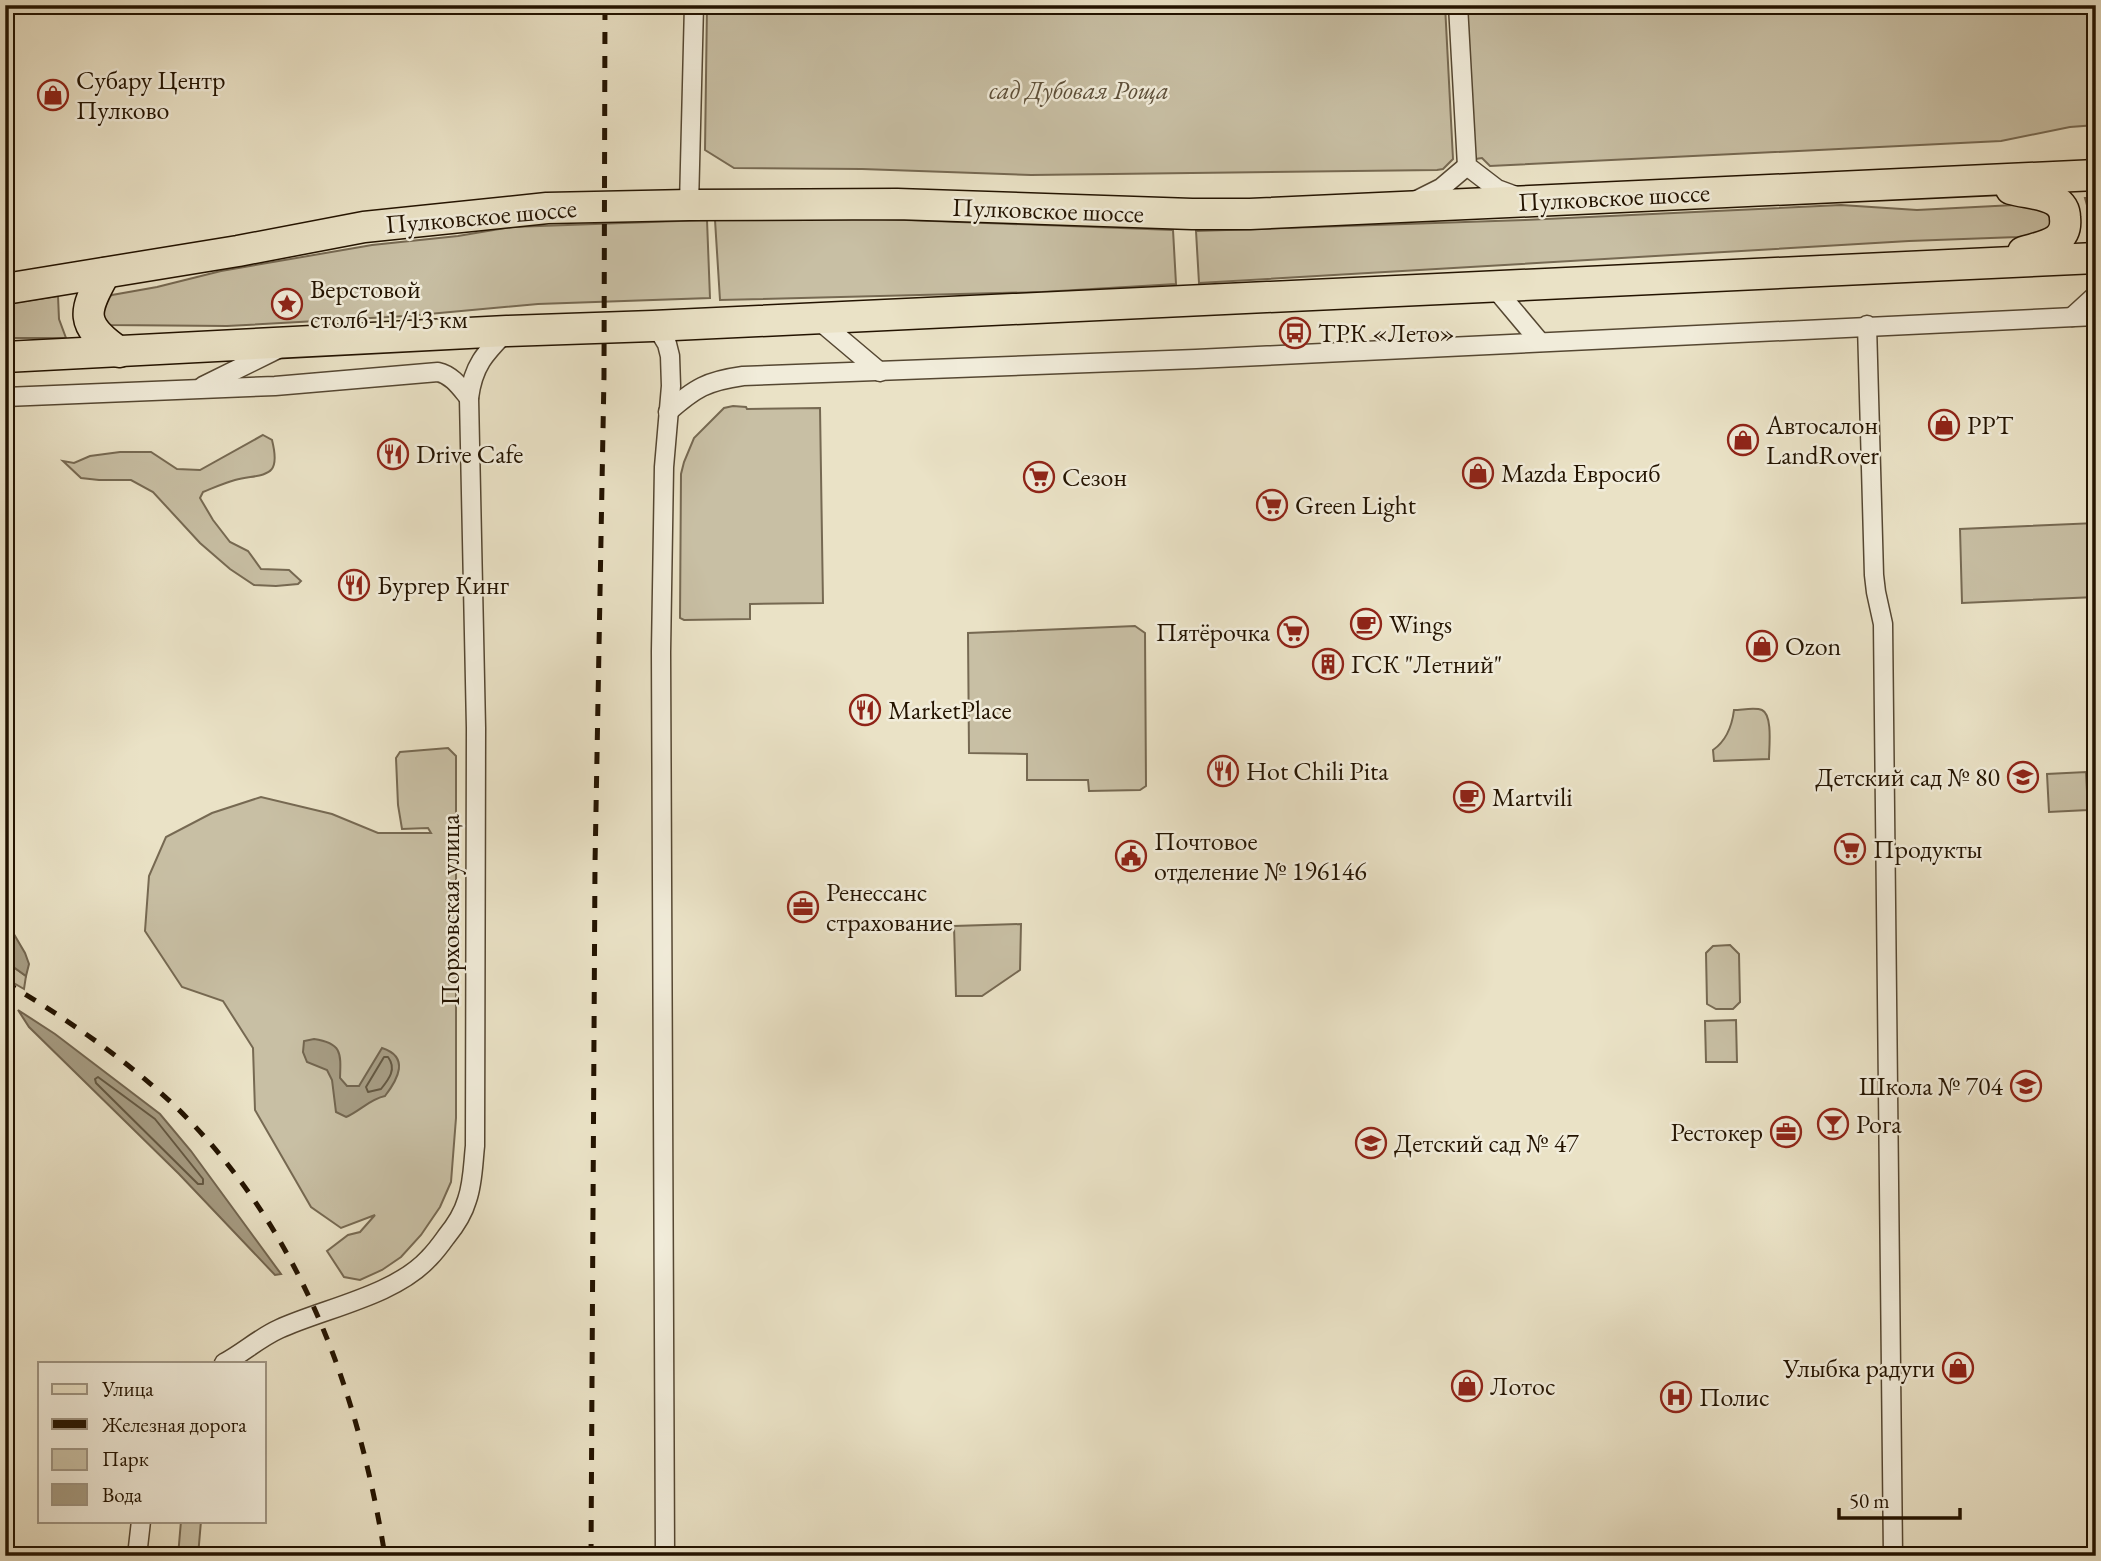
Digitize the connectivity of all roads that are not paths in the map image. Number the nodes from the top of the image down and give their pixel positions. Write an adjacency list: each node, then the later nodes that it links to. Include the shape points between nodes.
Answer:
1 (694, 5): 7 (street)
2 (1458, 5): 3 (street)
3 (1467, 166): 6 (street, via 1497,189); 8 (street, via 1441,188)
4 (2096, 175): 5 (main road, Пулковское шоссе)
5 (1981, 180): 6 (main road, Пулковское шоссе); 10 (main road, via 2054,200 2065,214 2065,230 2057,242)
6 (1529, 201): 8 (main road, Пулковское шоссе)
7 (689, 205): 8 (main road, Пулковское шоссе, via 897,204 1192,215); 11 (main road, Пулковское шоссе, via 547,208 429,219)
8 (1404, 207)
9 (2096, 258): 10 (main road)
10 (1997, 262): 12 (main road)
11 (105, 273): 13 (main road, Пулковское шоссе); 23 (main road, via 88,315 100,338)
12 (1493, 286): 17 (main road); 21 (street)
13 (5, 289)
14 (2096, 295): 16 (street)
15 (2096, 316): 16 (street)
16 (2072, 317): 19 (street)
17 (816, 318): 18 (main road); 25 (street)
18 (653, 326): 20 (main road); 29 (street, via 670,356)
19 (1867, 326): 21 (street); 34 (street, via 1874,575 1883,624)
20 (507, 331): 22 (main road); 28 (street, Порховская улица, via 478,364)
21 (1540, 342): 25 (street)
22 (289, 343): 23 (main road); 26 (street)
23 (119, 352): 24 (main road)
24 (5, 357)
25 (880, 372): 29 (street, via 723,379 689,393)
26 (196, 389): 27 (street); 28 (street, via 438,372 455,381)
27 (5, 397)
28 (469, 398): 30 (street, Порховская улица, via 476,770 475,1146 467,1199 451,1231 412,1272 364,1297 279,1329)
29 (668, 412): 33 (street, via 662,652)
30 (226, 1362)
31 (141, 1522): 32 (street)
32 (137, 1556)
33 (665, 1556)
34 (1893, 1556)

